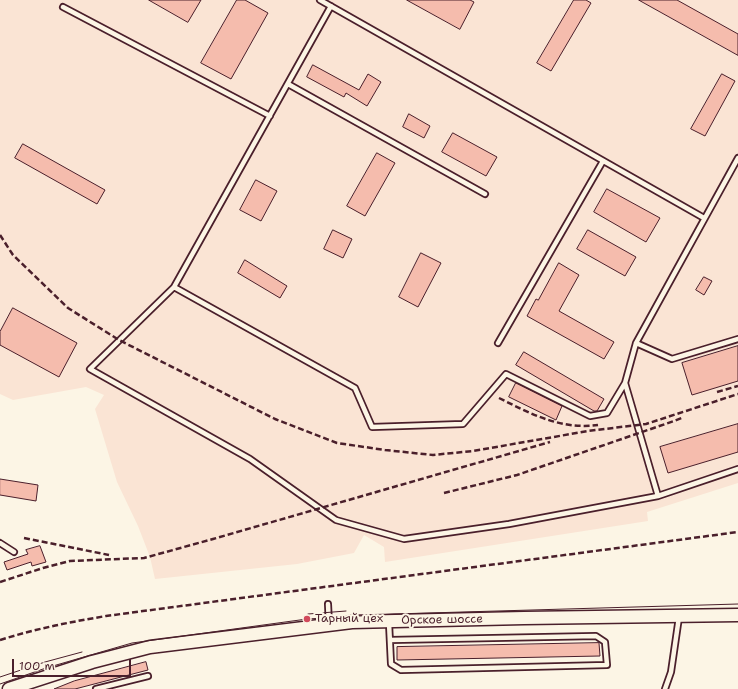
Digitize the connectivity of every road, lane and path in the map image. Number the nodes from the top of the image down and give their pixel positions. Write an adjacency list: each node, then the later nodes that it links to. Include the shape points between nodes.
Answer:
1 (320, 0): 2 (lane)
2 (331, 6): 4 (lane); 7 (lane)
3 (63, 7): 5 (lane)
4 (288, 84): 5 (lane); 8 (lane)
5 (270, 116): 10 (lane)
6 (738, 158): 9 (lane)
7 (603, 161): 9 (lane); 12 (lane)
8 (485, 194)
9 (704, 218): 13 (lane)
10 (174, 287): 14 (lane, via 355,388 372,427 463,424 506,374 590,416 607,413); 16 (lane, via 90,369 250,459 336,520 404,539 509,524)
11 (738, 339): 13 (lane, via 672,359)
12 (498, 343)
13 (636, 343): 14 (lane)
14 (625, 383): 16 (lane)
15 (738, 469): 16 (lane)
16 (658, 496)
17 (0, 543): 18 (lane)
18 (14, 552)
19 (328, 604): 23 (lane)
20 (738, 615): 21 (street, Орское шоссе)
21 (680, 616): 22 (street, Орское шоссе); 28 (lane, via 671,672)
22 (389, 621): 23 (street, Орское шоссе); 24 (lane)
23 (329, 625): 26 (street, Орское шоссе, via 150,647 92,662)
24 (390, 640): 24 (lane, via 391,664 401,670 607,665 605,642 596,636)
25 (148, 676): 27 (lane)
26 (9, 689)
27 (96, 689)
28 (665, 689)

